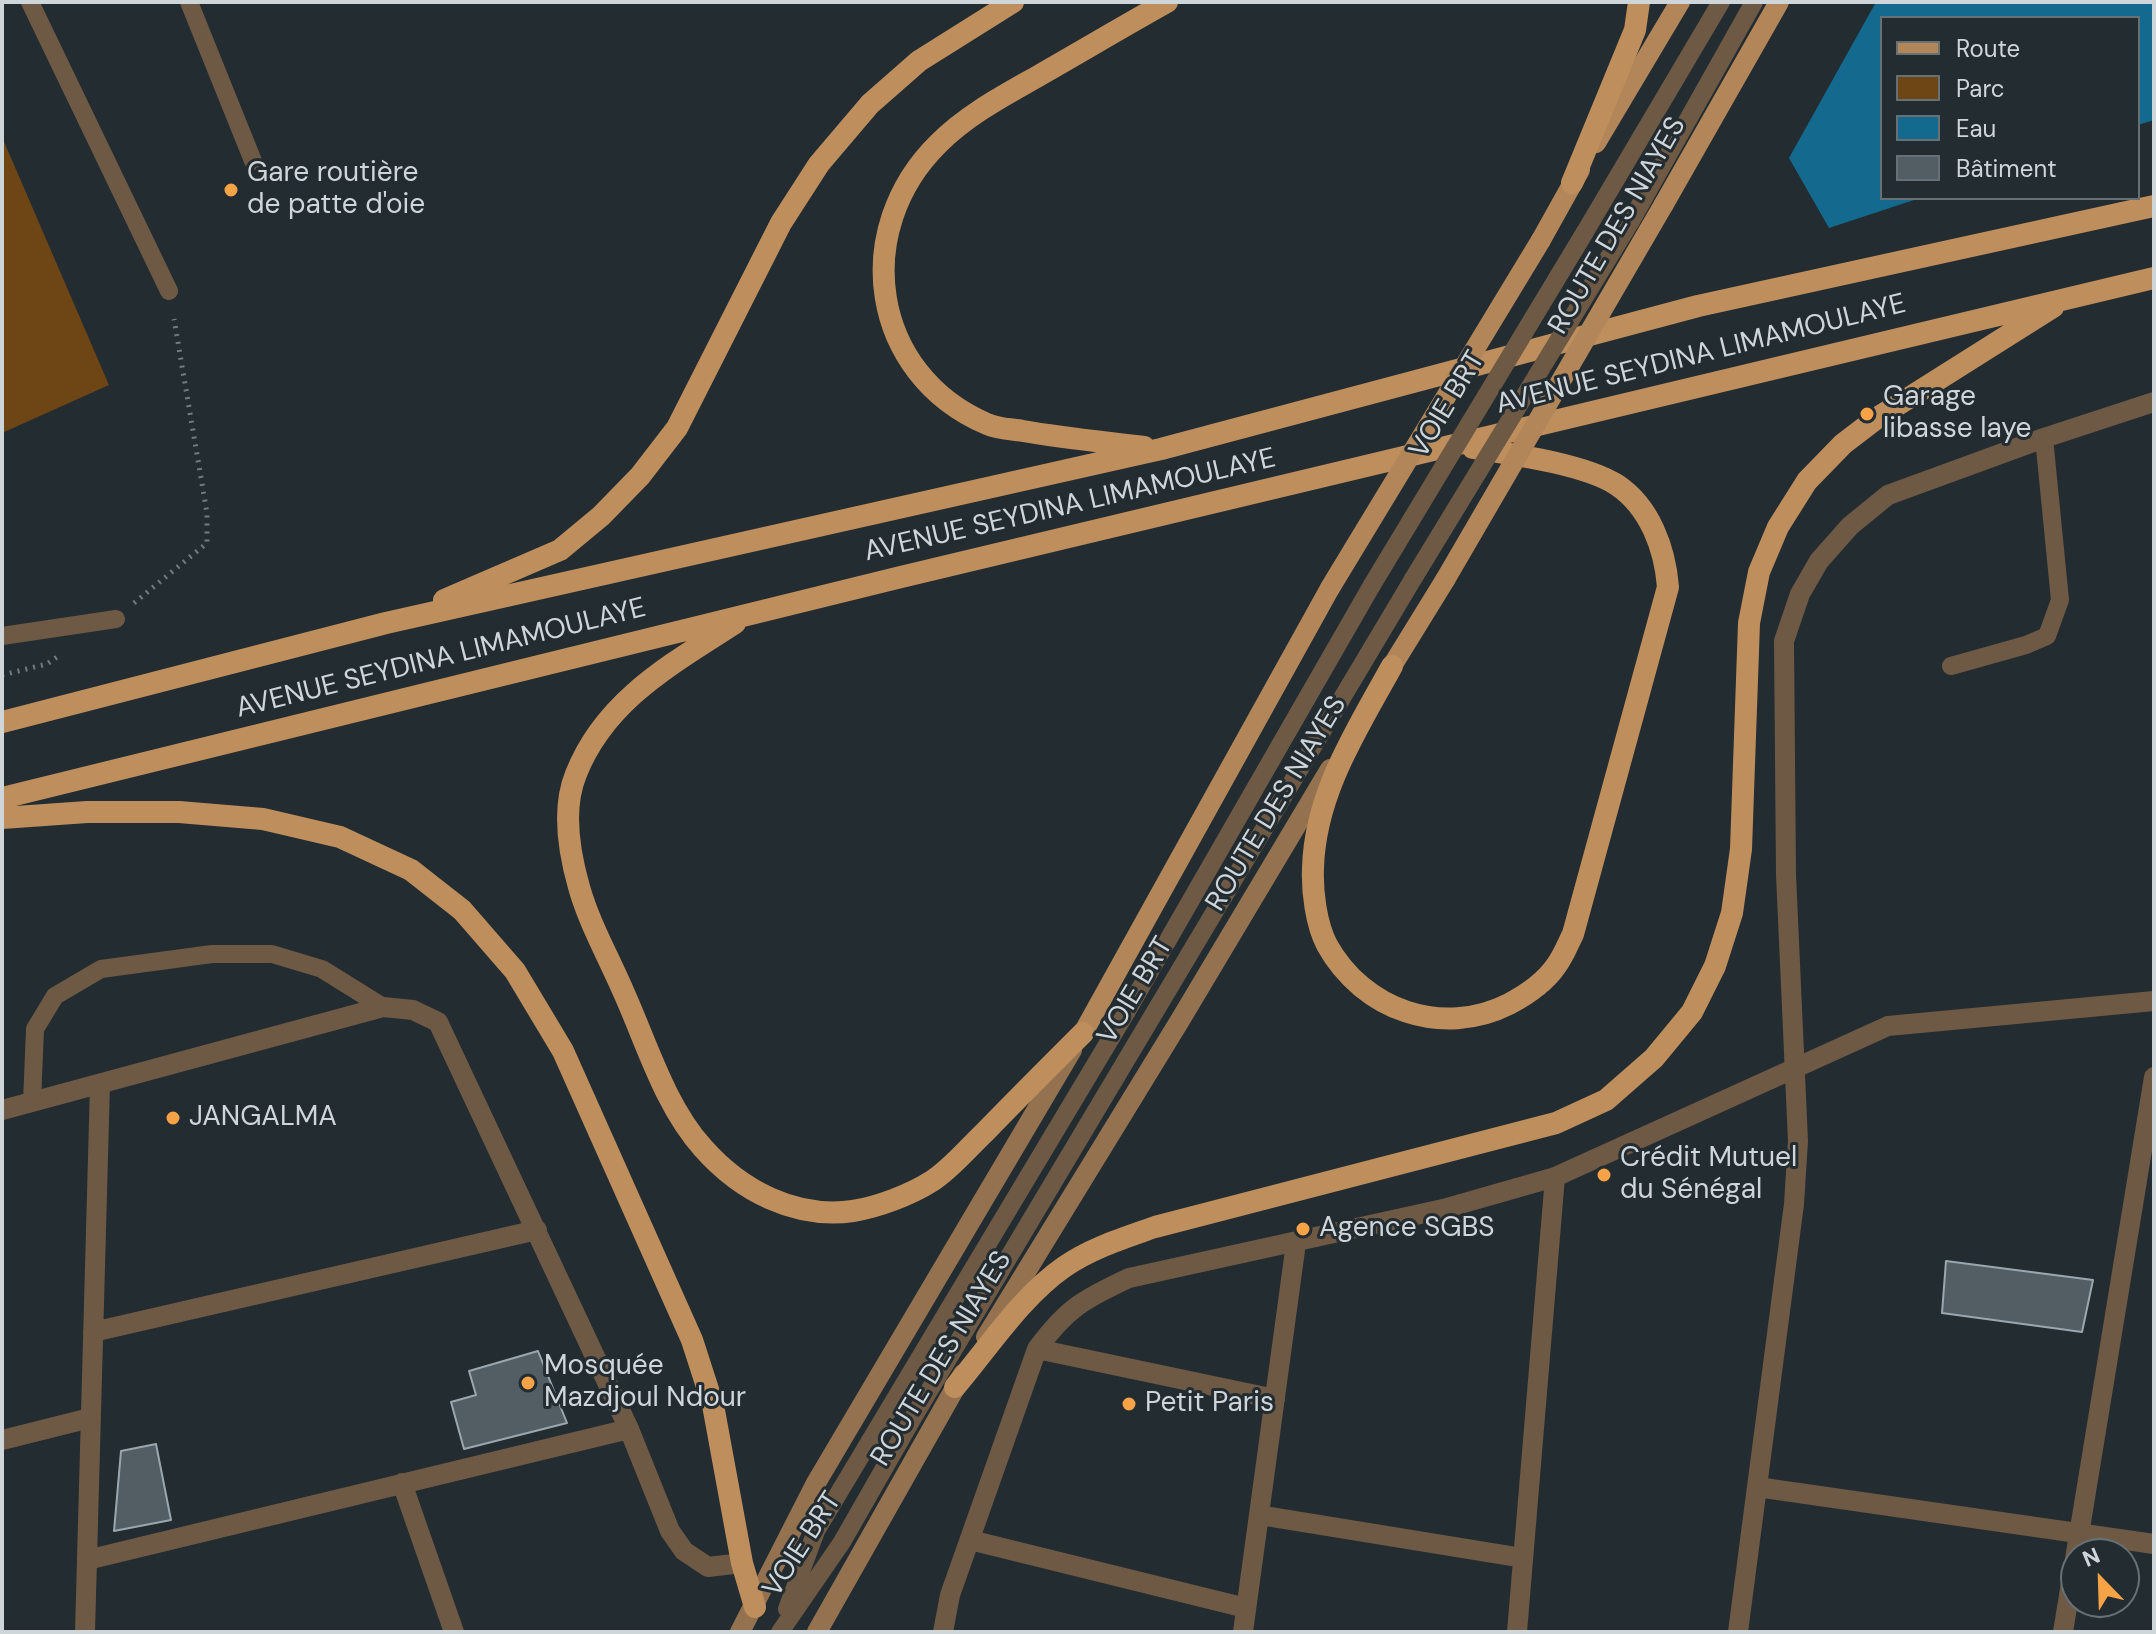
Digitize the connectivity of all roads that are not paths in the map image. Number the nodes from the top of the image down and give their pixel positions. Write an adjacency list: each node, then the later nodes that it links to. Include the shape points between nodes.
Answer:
1 (30, 2): 14 (lane)
2 (189, 2): 10 (lane)
3 (1013, 2): 22 (highway, via 919,61 870,104 819,164 781,223 677,428 601,516 560,550)
4 (1167, 2): 19 (highway, via 969,117 938,144 904,188 887,232 881,276 891,325 913,368 939,395 989,425)
5 (1639, 2): 11 (highway, via 1635,30)
6 (1680, 2): 11 (main road, ROUTE DES NIAYES)
7 (1721, 2): 61 (lane, VOIE BRT, bridge, via 816,1531)
8 (1754, 2): 61 (lane, VOIE BRT, bridge, via 1631,221 842,1542)
9 (1779, 2): 24 (main road, ROUTE DES NIAYES, bridge)
10 (253, 161)
11 (1572, 183): 31 (main road, ROUTE DES NIAYES, bridge, via 1330,588)
12 (2154, 206): 19 (highway, AVENUE SEYDINA LIMAMOULAYE, via 1698,306)
13 (2154, 278): 15 (highway, AVENUE SEYDINA LIMAMOULAYE)
14 (169, 291)
15 (2068, 297): 18 (highway, AVENUE SEYDINA LIMAMOULAYE); 42 (highway, via 1843,444 1807,481 1778,527 1759,572 1749,623 1741,849 1732,913 1715,966 1692,1012 1654,1058 1606,1100 1556,1123 1102,1245 1064,1267 1032,1295)
16 (2154, 402): 17 (street)
17 (2044, 438): 25 (lane, via 2060,600 2047,636); 32 (street, via 1888,495 1850,526 1819,561 1800,594 1784,641 1786,875)
18 (1456, 445): 20 (highway, AVENUE SEYDINA LIMAMOULAYE); 24 (highway, via 1549,461 1615,483 1634,499 1654,529 1666,561 1668,587 1573,934 1556,967 1528,994 1493,1012 1455,1020 1430,1018 1377,1000 1345,973 1326,942 1314,891 1316,832 1330,782)
19 (1161, 449): 22 (highway, AVENUE SEYDINA LIMAMOULAYE)
20 (749, 614): 27 (highway, AVENUE SEYDINA LIMAMOULAYE); 31 (highway, via 646,681 615,709 575,776 569,808 579,888 676,1109 702,1148 765,1199 806,1210 852,1211 895,1199 933,1181)
21 (116, 619): 23 (lane)
22 (386, 623): 26 (highway, AVENUE SEYDINA LIMAMOULAYE)
23 (2, 636)
24 (1392, 666): 42 (main road, ROUTE DES NIAYES)
25 (1951, 666)
26 (2, 722)
27 (2, 798)
28 (2, 818): 55 (highway, via 179,812 263,819 340,837 411,870 462,910 515,971 563,1051 692,1340 713,1405)
29 (2154, 1001): 32 (street, via 1888,1026)
30 (383, 1007): 34 (street); 35 (lane, via 322,969 272,954 212,954 101,969 55,996 35,1029); 38 (street, via 413,1010 438,1022)
31 (1083, 1033): 56 (main road, ROUTE DES NIAYES, via 816,1483)
32 (1796, 1067): 37 (street); 48 (street, via 1794,1204)
33 (2154, 1077): 50 (street)
34 (100, 1084): 35 (street); 40 (street)
35 (32, 1102): 36 (street)
36 (2, 1110)
37 (1555, 1177): 39 (street); 53 (street)
38 (537, 1230): 40 (street); 45 (street)
39 (1296, 1243): 41 (street, via 1129,1278 1059,1319); 43 (street)
40 (93, 1332): 44 (street)
41 (1037, 1349): 43 (street); 51 (street)
42 (955, 1387): 62 (main road, ROUTE DES NIAYES)
43 (1275, 1399): 49 (street)
44 (90, 1418): 46 (street); 54 (street)
45 (629, 1429): 47 (street); 55 (street, via 661,1512 684,1551 708,1567)
46 (2, 1440)
47 (402, 1483): 54 (street); 59 (street)
48 (1757, 1487): 50 (street); 66 (street)
49 (1259, 1515): 53 (street); 57 (street)
50 (2079, 1532): 52 (street); 67 (street)
51 (970, 1540): 57 (street); 63 (street)
52 (2154, 1544)
53 (1523, 1558): 65 (street)
54 (87, 1560): 58 (street)
55 (742, 1563): 56 (highway)
56 (755, 1607): 60 (main road, ROUTE DES NIAYES)
57 (1246, 1608): 64 (street)
58 (85, 1632)
59 (454, 1632)
60 (740, 1632)
61 (779, 1632)
62 (817, 1632)
63 (943, 1632)
64 (1243, 1632)
65 (1517, 1632)
66 (1738, 1632)
67 (2063, 1632)

